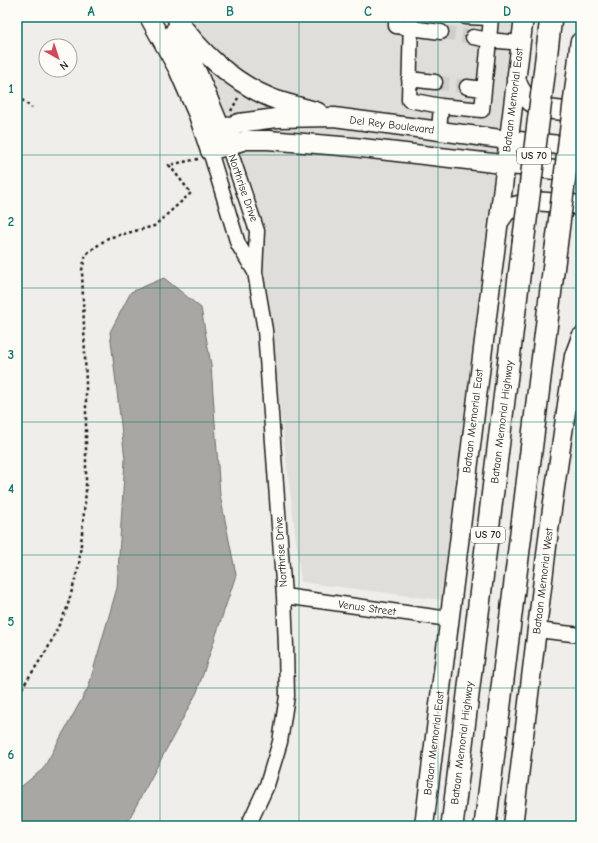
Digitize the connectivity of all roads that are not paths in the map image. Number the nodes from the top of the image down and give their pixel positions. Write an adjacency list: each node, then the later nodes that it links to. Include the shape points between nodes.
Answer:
1 (149, 17): 26 (main road, via 178,70)
2 (170, 17): 24 (main road)
3 (176, 17): 21 (main road, via 185,32 210,58 237,80 271,98)
4 (396, 17): 8 (street, via 396,26)
5 (466, 17): 11 (street, via 492,18)
6 (524, 17): 12 (main road, Bataan Memorial East)
7 (551, 17): 41 (highway, Bataan Memorial Highway / US 70, bridge)
8 (411, 22): 9 (street); 14 (street)
9 (441, 32)
10 (473, 37): 11 (street)
11 (490, 40): 12 (street); 18 (street)
12 (521, 43): 15 (main road, Bataan Memorial East)
13 (581, 43): 42 (highway, US 70, bridge)
14 (410, 79): 16 (street); 19 (street, via 409,100)
15 (516, 79): 20 (main road, via 524,96 536,106); 25 (main road, Bataan Memorial East)
16 (435, 82)
17 (467, 86): 18 (street)
18 (484, 89): 19 (street, via 482,110)
19 (441, 106): 23 (street)
20 (581, 112)
21 (334, 117): 22 (main road, Del Rey Boulevard); 24 (main road, Del Rey Boulevard, via 276,118 239,123)
22 (360, 120): 23 (main road, Del Rey Boulevard); 27 (main road)
23 (439, 131): 25 (main road, Del Rey Boulevard)
24 (225, 137): 26 (main road, Del Rey Boulevard); 27 (main road, Del Rey Boulevard); 33 (street, Northrise Drive, via 257,231)
25 (508, 140): 28 (main road, Del Rey Boulevard); 29 (main road, Bataan Memorial East)
26 (209, 147): 33 (street, Northrise Drive, via 238,244)
27 (354, 147): 29 (main road, Del Rey Boulevard)
28 (581, 147)
29 (505, 164): 30 (main road, Del Rey Boulevard); 32 (main road, Bataan Memorial East)
30 (581, 173)
31 (581, 208): 32 (main road, via 573,204 534,201 515,206 506,212)
32 (499, 222): 36 (main road, Bataan Memorial East)
33 (255, 272): 35 (street, Northrise Drive, via 264,330)
34 (581, 337): 37 (main road, Bataan Memorial West, via 574,356 549,530)
35 (284, 596): 36 (street, Venus Street); 39 (street, Northrise Drive, via 287,696 280,742 267,785)
36 (450, 619): 40 (main road, Bataan Memorial East)
37 (538, 630): 38 (street); 43 (main road, Bataan Memorial West)
38 (581, 635)
39 (248, 826)
40 (424, 826)
41 (452, 826)
42 (485, 826)
43 (513, 826)

